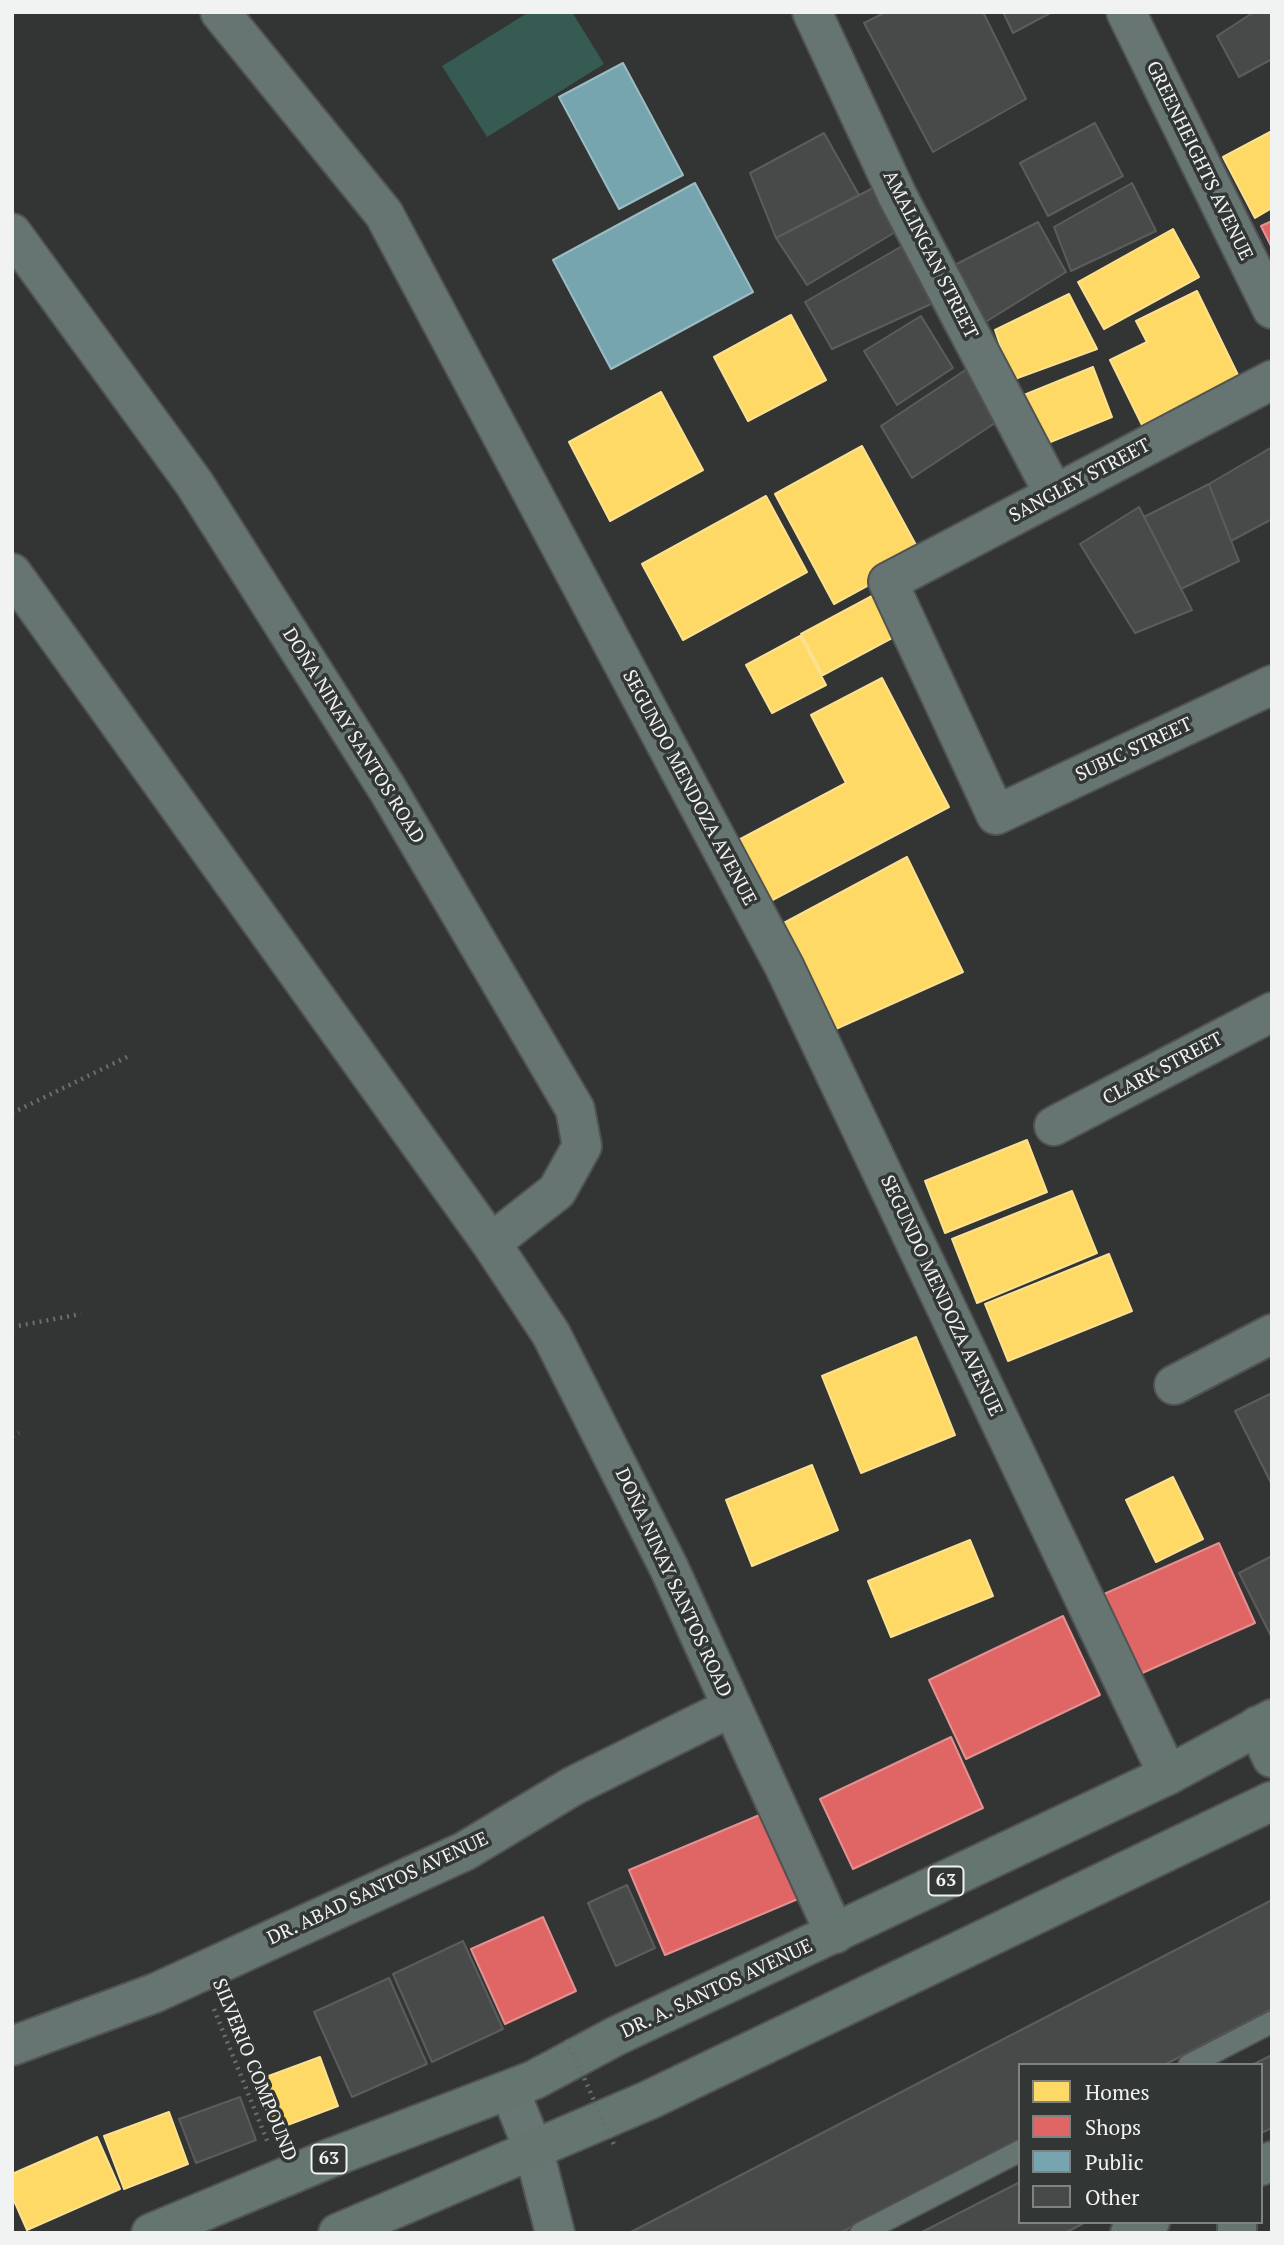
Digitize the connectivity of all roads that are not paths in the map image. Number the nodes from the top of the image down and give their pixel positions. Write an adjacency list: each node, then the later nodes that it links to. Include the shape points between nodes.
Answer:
1 (220, 12): 19 (street, SEGUNDO MENDOZA AVENUE, via 384,214 784,966)
2 (812, 12): 8 (street, AMALINGAN STREET, via 898,197)
3 (1126, 12): 6 (street, GREENHEIGHTS AVENUE)
4 (12, 233): 5 (street, DOÑA NINAY SANTOS ROAD)
5 (24, 274): 14 (street, DOÑA NINAY SANTOS ROAD, via 202,495 388,790 575,1109 582,1146 557,1191)
6 (1272, 309)
7 (1272, 380): 8 (street, SANGLEY STREET)
8 (1054, 494): 11 (street, SANGLEY STREET, via 888,582)
9 (12, 573): 14 (street, DOÑA NINAY SANTOS ROAD)
10 (1272, 685): 11 (street, SUBIC STREET)
11 (996, 815)
12 (1272, 1012): 13 (street, CLARK STREET)
13 (1054, 1126)
14 (491, 1244): 17 (street, DOÑA NINAY SANTOS ROAD, via 551,1334 669,1569)
15 (1272, 1334): 16 (street)
16 (1174, 1385)
17 (732, 1707): 21 (street, DOÑA NINAY SANTOS ROAD); 23 (street, DR. ABAD SANTOS AVENUE, via 573,1786 465,1852 155,1993)
18 (1267, 1734): 19 (main road, DR. A. SANTOS AVENUE / 63)
19 (1168, 1775): 21 (main road, DR. A. SANTOS AVENUE / 63)
20 (1272, 1801): 26 (main road)
21 (835, 1934): 25 (main road, DR. A. SANTOS AVENUE / 63)
22 (1272, 2022): 24 (lane)
23 (12, 2046)
24 (1193, 2063)
25 (510, 2091): 26 (street); 29 (main road, DR. A. SANTOS AVENUE / 63)
26 (534, 2151): 30 (main road); 31 (street)
27 (1018, 2152): 32 (lane)
28 (1146, 2224): 33 (street)
29 (151, 2233)
30 (338, 2233)
31 (555, 2233)
32 (860, 2233)
33 (1130, 2233)

